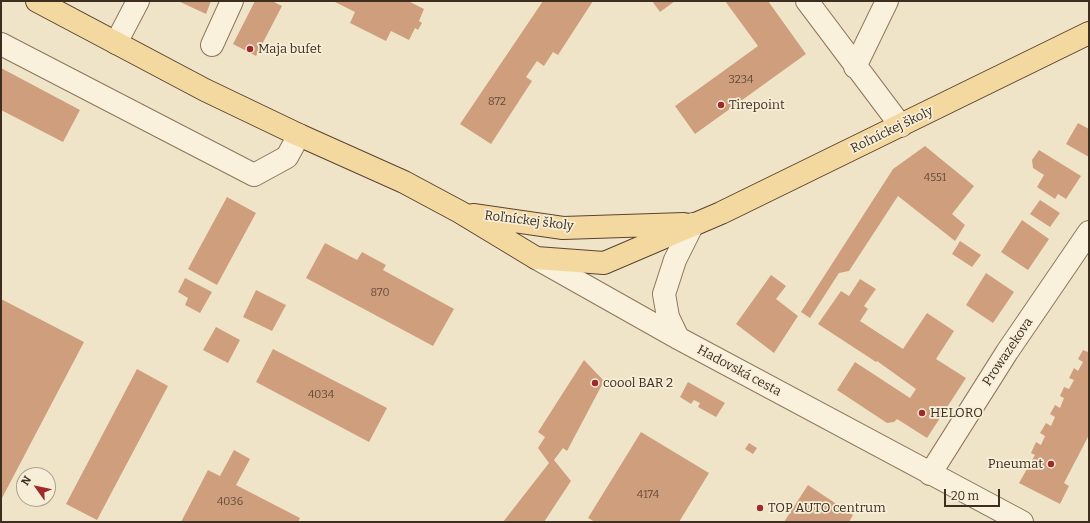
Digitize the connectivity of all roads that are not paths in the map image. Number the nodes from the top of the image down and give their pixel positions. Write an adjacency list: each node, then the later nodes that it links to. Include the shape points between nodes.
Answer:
1 (37, 1): 7 (main road, Hadovská cesta)
2 (138, 1): 7 (street)
3 (232, 1): 9 (street)
4 (807, 1): 10 (street)
5 (887, 1): 10 (street)
6 (1089, 33): 11 (main road, Roľníckej školy)
7 (116, 43): 12 (main road, Hadovská cesta, via 205,90)
8 (1, 44): 12 (street, via 254,175 286,157)
9 (212, 44)
10 (855, 67): 11 (street)
11 (900, 126): 14 (main road, Roľníckej školy, via 721,213)
12 (299, 135): 13 (main road, Hadovská cesta, via 404,182)
13 (460, 212): 14 (main road, Roľníckej školy, via 563,228); 16 (main road, Hadovská cesta)
14 (693, 224): 16 (main road, Roľníckej školy, via 604,263); 17 (street, via 675,260 664,294 668,317)
15 (1089, 232): 18 (street, Prowazekova, via 1007,352)
16 (536, 258): 17 (street, Hadovská cesta)
17 (678, 338): 18 (street, Hadovská cesta)
18 (930, 474): 19 (street, Hadovská cesta)
19 (1022, 522)

